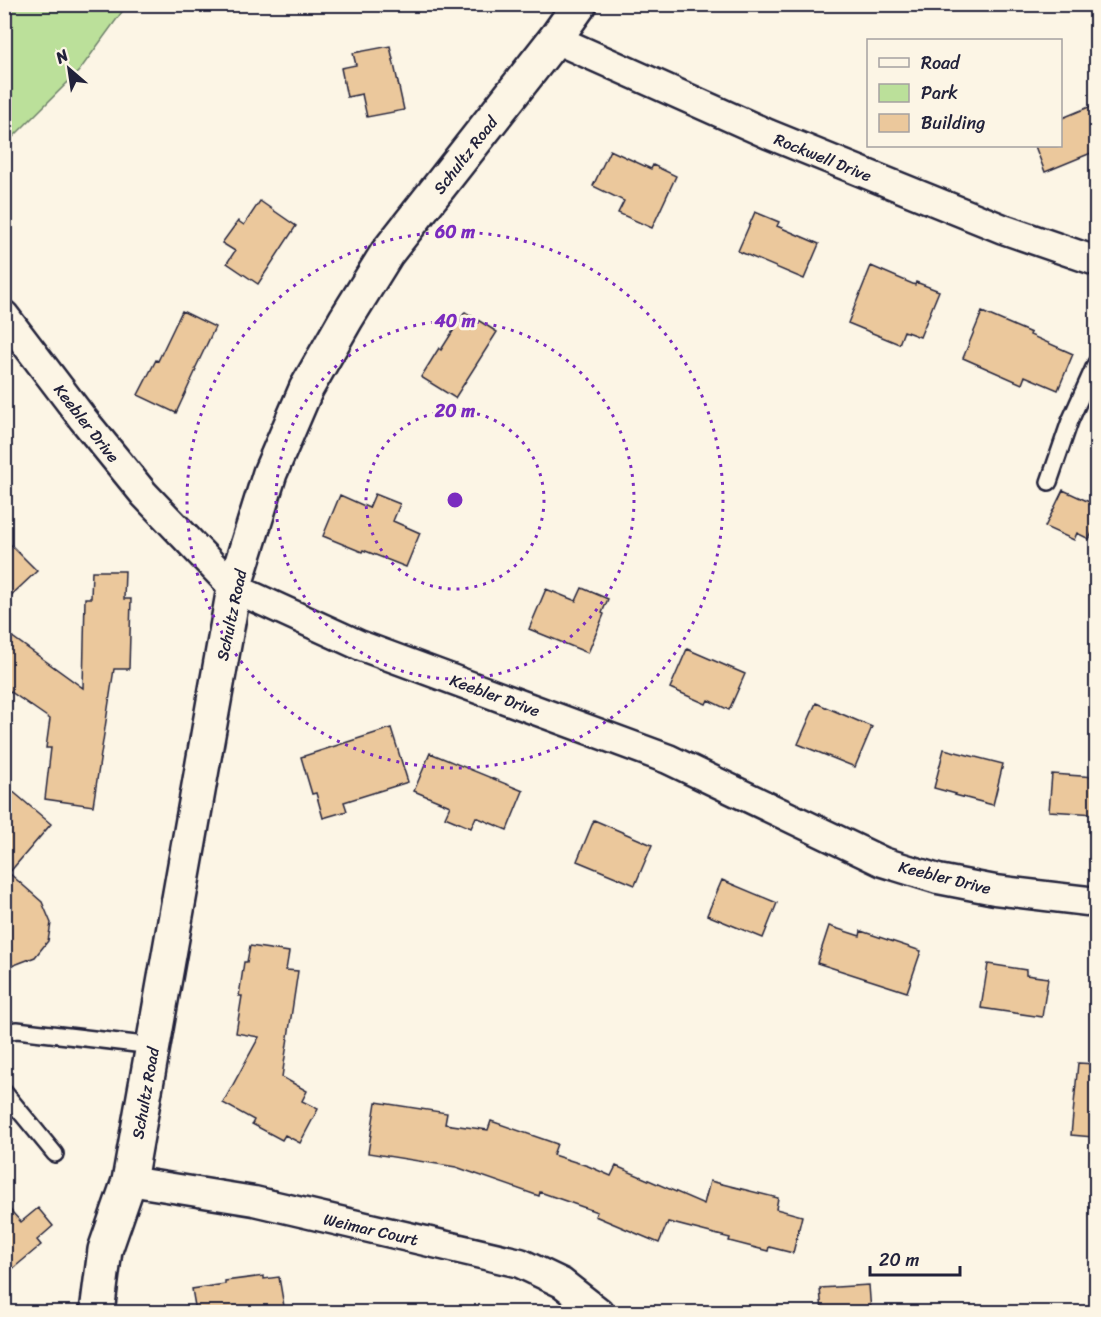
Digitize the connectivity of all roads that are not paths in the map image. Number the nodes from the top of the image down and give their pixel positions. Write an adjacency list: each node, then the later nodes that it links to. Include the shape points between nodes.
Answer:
1 (580, 4): 2 (street, Schultz Road)
2 (555, 39): 3 (street, Rockwell Drive, via 768,134 1003,229); 7 (street, Schultz Road, via 387,253 346,319 306,389 270,473)
3 (1096, 261)
4 (4, 315): 7 (street, Keebler Drive, via 144,494)
5 (1096, 363): 6 (lane)
6 (1049, 482)
7 (234, 588): 8 (street, Keebler Drive, via 359,645 668,759 883,862 938,879 995,890); 10 (street, Schultz Road)
8 (1096, 902)
9 (4, 1032): 10 (lane, via 16,1030)
10 (153, 1046): 13 (street, Schultz Road)
11 (4, 1092): 12 (lane)
12 (55, 1154)
13 (129, 1181): 14 (street, Schultz Road, via 105,1250); 15 (street, Weimar Court, via 254,1202 520,1263 562,1283)
14 (97, 1312)
15 (599, 1312)

